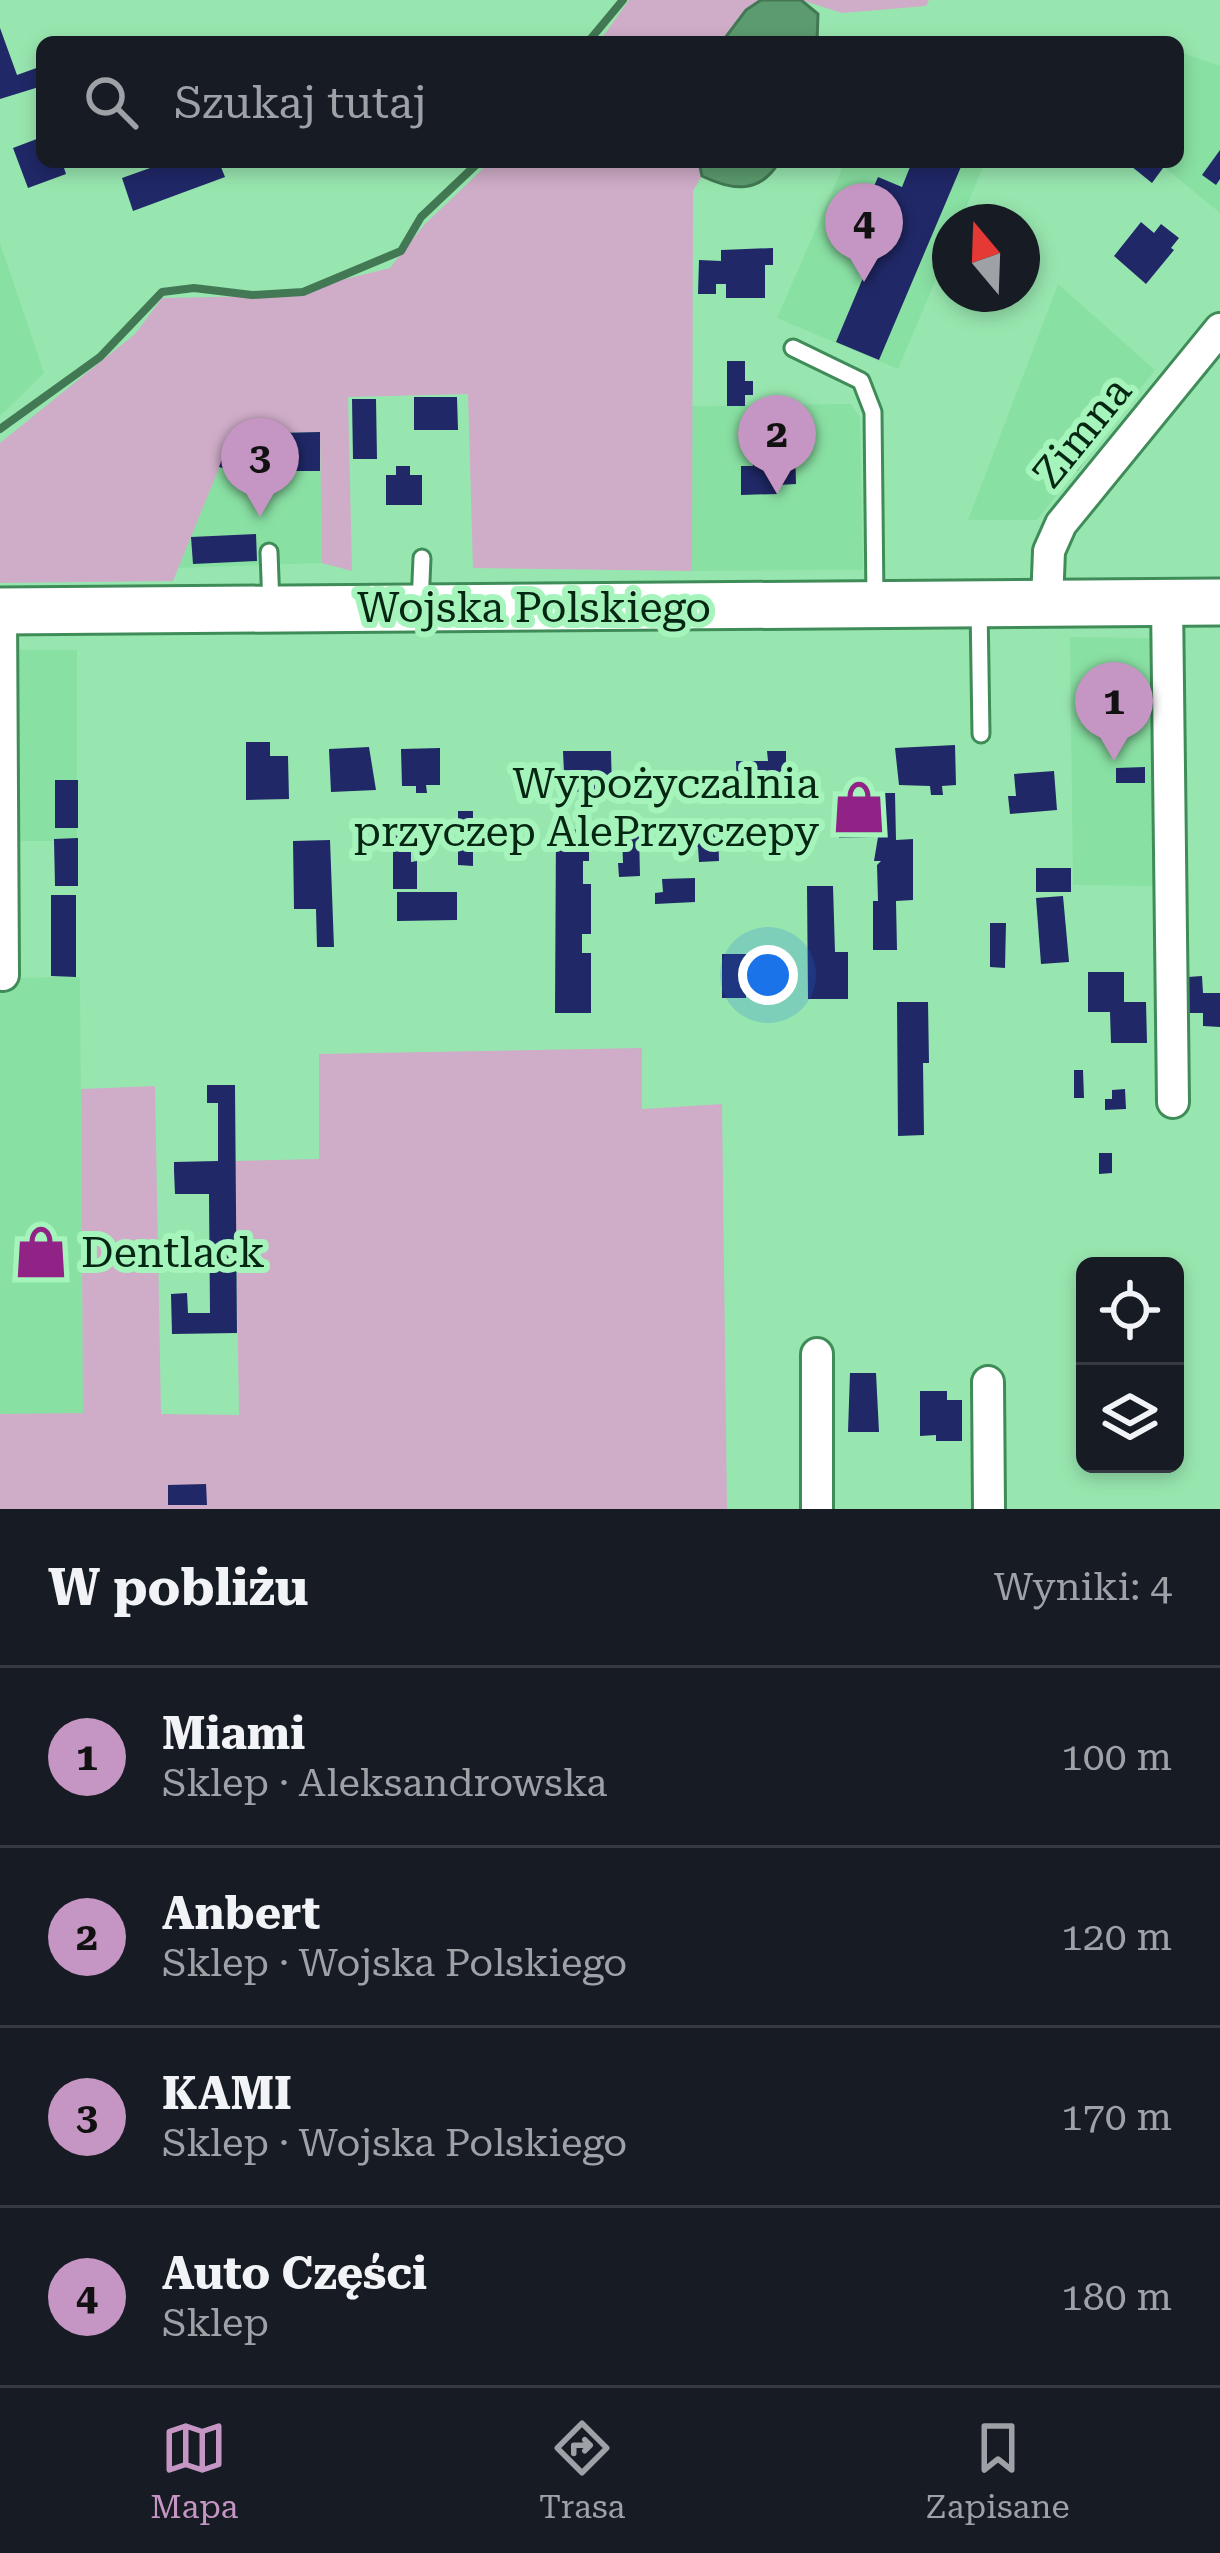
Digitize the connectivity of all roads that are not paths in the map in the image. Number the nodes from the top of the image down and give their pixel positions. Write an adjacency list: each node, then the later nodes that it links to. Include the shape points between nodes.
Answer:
1 (1220, 329): 8 (street, Zimna, via 1061,524 1049,551)
2 (794, 348): 9 (lane, via 861,380 873,412)
3 (269, 552): 11 (lane)
4 (422, 558): 10 (lane)
5 (1168, 602): 6 (main road, Wojska Polskiego); 8 (main road, Wojska Polskiego); 15 (street)
6 (1220, 602)
7 (979, 603): 8 (main road, Wojska Polskiego); 9 (main road, Wojska Polskiego); 13 (lane)
8 (1058, 603)
9 (875, 604): 10 (main road, Wojska Polskiego)
10 (420, 608): 11 (main road, Wojska Polskiego)
11 (271, 609): 12 (main road, Wojska Polskiego)
12 (0, 611): 14 (street)
13 (981, 734)
14 (3, 975)
15 (1173, 1102)
16 (817, 1354): 18 (street)
17 (988, 1382): 19 (street)
18 (817, 1509)
19 (988, 1509)

